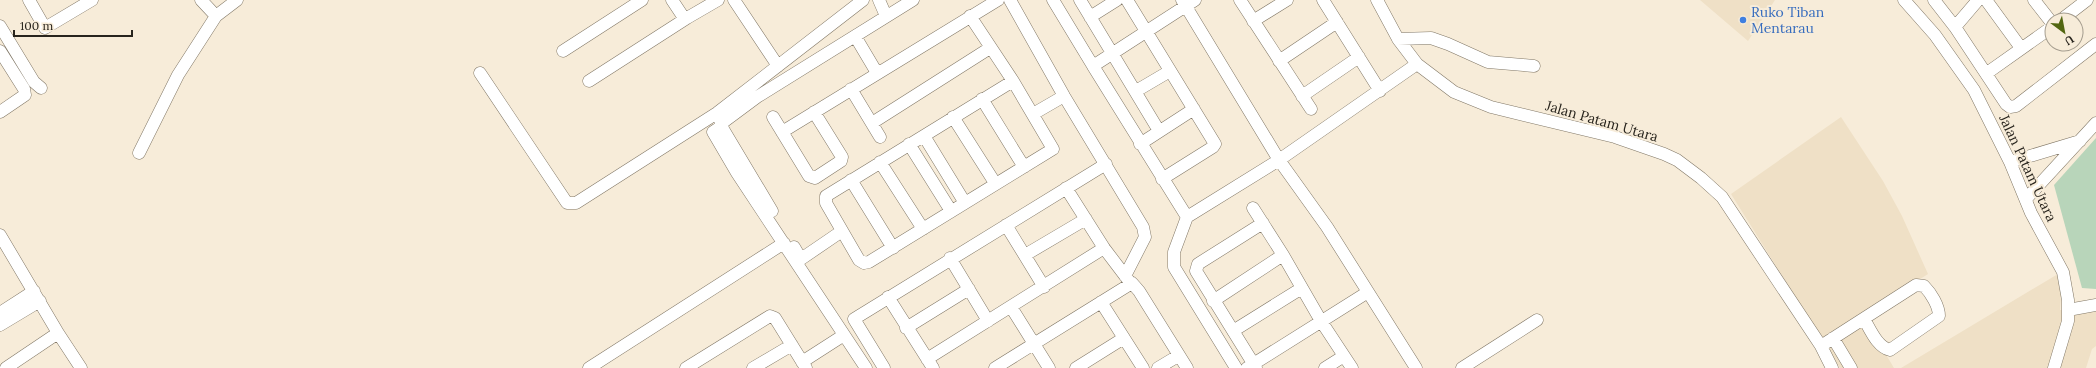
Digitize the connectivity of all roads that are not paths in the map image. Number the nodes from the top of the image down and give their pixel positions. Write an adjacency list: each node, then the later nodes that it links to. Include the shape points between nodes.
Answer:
1 (29, 0): 25 (street, via 45,28)
2 (201, 0): 31 (street)
3 (237, 0): 31 (street)
4 (672, 0): 35 (street)
5 (718, 0): 35 (street)
6 (734, 0): 53 (street)
7 (879, 0): 32 (street)
8 (913, 0): 32 (street)
9 (998, 0): 33 (street)
10 (1010, 0): 67 (street)
11 (1053, 0): 54 (street)
12 (1080, 0): 34 (street)
13 (1116, 0): 34 (street)
14 (1127, 0): 40 (street)
15 (1240, 0): 36 (street)
16 (1287, 0): 36 (street)
17 (1323, 0): 37 (street)
18 (1377, 0): 43 (street, Jalan Patam Utara)
19 (1904, 0): 90 (street, Jalan Patam Utara, via 1935,35 1974,90)
20 (1934, 0): 39 (street)
21 (1978, 0): 39 (street)
22 (1986, 0): 46 (street)
23 (2034, 0): 30 (street)
24 (2087, 0): 29 (street)
25 (87, 1)
26 (634, 2): 47 (street)
27 (856, 2): 53 (street)
28 (1188, 2): 40 (street); 88 (street)
29 (2071, 12)
30 (2044, 13)
31 (216, 16): 87 (street, via 178,75)
32 (886, 16): 42 (street)
33 (970, 16): 45 (street); 59 (street)
34 (1090, 17): 49 (street)
35 (687, 18): 61 (street)
36 (1253, 21): 51 (street)
37 (1337, 22): 50 (street); 51 (street)
38 (0, 26): 63 (street, via 34,82)
39 (1955, 27): 60 (street)
40 (1146, 32): 49 (street); 57 (street)
41 (2044, 32): 46 (street)
42 (855, 36): 59 (street); 77 (street)
43 (1398, 38): 52 (street, Jalan Patam Utara); 55 (street, via 1431,38 1488,62)
44 (2096, 44): 60 (street, via 2013,107 2006,104)
45 (990, 48): 62 (street); 78 (street)
46 (2021, 48): 60 (street)
47 (563, 50)
48 (0, 51): 56 (street)
49 (1112, 54): 54 (street); 65 (street)
50 (1359, 57): 66 (street); 68 (street)
51 (1279, 61): 68 (street)
52 (1417, 64): 66 (street); 140 (street, Jalan Patam Utara, via 1454,92 1491,107 1615,137 1678,160 1722,197)
53 (778, 66): 77 (street)
54 (1093, 66): 86 (street)
55 (1534, 66)
56 (5, 70): 72 (street, via 24,89 25,95)
57 (1170, 71): 65 (street); 70 (street)
58 (480, 73): 77 (street, via 567,203 576,203)
59 (878, 73): 64 (street)
60 (1987, 73)
61 (589, 81)
62 (1013, 81): 69 (street); 74 (street)
63 (41, 88)
64 (851, 89): 73 (street); 78 (street)
65 (1136, 91): 81 (street)
66 (1380, 91): 88 (street)
67 (1064, 96): 74 (street); 91 (street)
68 (1302, 96): 71 (street)
69 (982, 99): 76 (street); 92 (street)
70 (1194, 109): 81 (street); 93 (street, via 1215,144 1213,148)
71 (1311, 109)
72 (0, 112)
73 (814, 112): 80 (street); 80 (street, via 842,157 841,161 815,178 809,176)
74 (1033, 114): 92 (street, via 1053,150)
75 (773, 117): 80 (street)
76 (953, 117): 82 (street); 95 (street)
77 (720, 121): 106 (street, via 801,259); 108 (street, via 713,132)
78 (872, 123): 83 (street)
79 (2096, 123): 84 (street)
80 (782, 132)
81 (1159, 132): 86 (street)
82 (924, 136): 85 (street); 98 (street)
83 (880, 137)
84 (2080, 141): 90 (street); 97 (street)
85 (909, 144): 89 (street); 100 (street)
86 (1140, 144): 93 (street)
87 (139, 153)
88 (1279, 160): 101 (street); 118 (street, via 1327,227)
89 (880, 162): 94 (street); 105 (street)
90 (2010, 162): 97 (street, Jalan Patam Utara)
91 (1106, 164): 96 (street); 114 (street, via 1145,232)
92 (1024, 167): 95 (street)
93 (1162, 179): 101 (street)
94 (851, 180): 106 (street, via 825,198); 109 (street)
95 (995, 183): 98 (street)
96 (1066, 188): 102 (street); 104 (street)
97 (2026, 199): 126 (street, Jalan Patam Utara, via 2030,212 2063,272)
98 (965, 203): 100 (street)
99 (1253, 208): 103 (street)
100 (951, 211): 105 (street)
101 (1187, 217): 159 (street, via 1174,252 1174,267)
102 (1086, 219): 110 (street); 111 (street)
103 (1263, 223): 112 (street); 121 (street, via 1198,264 1196,271)
104 (1006, 225): 111 (street); 113 (street)
105 (923, 228): 109 (street)
106 (842, 231): 109 (street, via 859,260 864,263)
107 (0, 235): 119 (street)
108 (784, 243): 135 (street); 148 (street)
109 (893, 248)
110 (1104, 248): 114 (street); 115 (street)
111 (1025, 255): 115 (street)
112 (1283, 255): 116 (street); 121 (street)
113 (950, 258): 117 (street); 120 (street)
114 (1128, 280): 122 (street); 141 (street, via 1139,291)
115 (1044, 287): 125 (street)
116 (1302, 288): 130 (street); 133 (street)
117 (968, 289): 129 (street); 132 (street)
118 (1368, 292): 130 (street); 162 (street)
119 (37, 296): 124 (street); 131 (street); 134 (street)
120 (888, 297): 132 (street); 152 (street, via 854,318)
121 (1213, 301): 133 (street)
122 (1101, 302): 136 (street); 138 (street)
123 (2096, 305): 126 (street)
124 (2, 307)
125 (1011, 307): 129 (street); 138 (street)
126 (2068, 310): 166 (street, Jalan Patam Utara, via 2068,321)
127 (1864, 319): 127 (street, via 1878,342 1890,350 1939,314 1937,305 1926,288 1916,285); 137 (street)
128 (1538, 320): 163 (street)
129 (988, 321): 143 (street)
130 (1321, 321): 142 (street); 145 (street)
131 (0, 325)
132 (906, 328): 143 (street)
133 (1233, 331): 145 (street)
134 (58, 333): 146 (street); 147 (street)
135 (844, 335): 144 (street); 151 (street)
136 (1124, 338): 155 (street); 156 (street)
137 (1833, 338): 140 (street); 165 (street)
138 (1034, 344): 153 (street); 154 (street)
139 (792, 345): 144 (street); 149 (street, via 775,318 770,316); 150 (street)
140 (1821, 346): 164 (street, Jalan Patam Utara)
141 (1178, 356): 157 (street); 158 (street)
142 (1344, 356): 160 (street); 161 (street)
143 (930, 363)
144 (804, 365)
145 (1252, 367)
146 (6, 368)
147 (81, 368)
148 (589, 368)
149 (686, 368)
150 (753, 368)
151 (866, 368)
152 (884, 368)
153 (995, 368)
154 (1049, 368)
155 (1076, 368)
156 (1143, 368)
157 (1158, 368)
158 (1187, 368)
159 (1236, 368)
160 (1325, 368)
161 (1352, 368)
162 (1416, 368)
163 (1462, 368)
164 (1832, 368)
165 (1851, 368)
166 (2054, 368)

